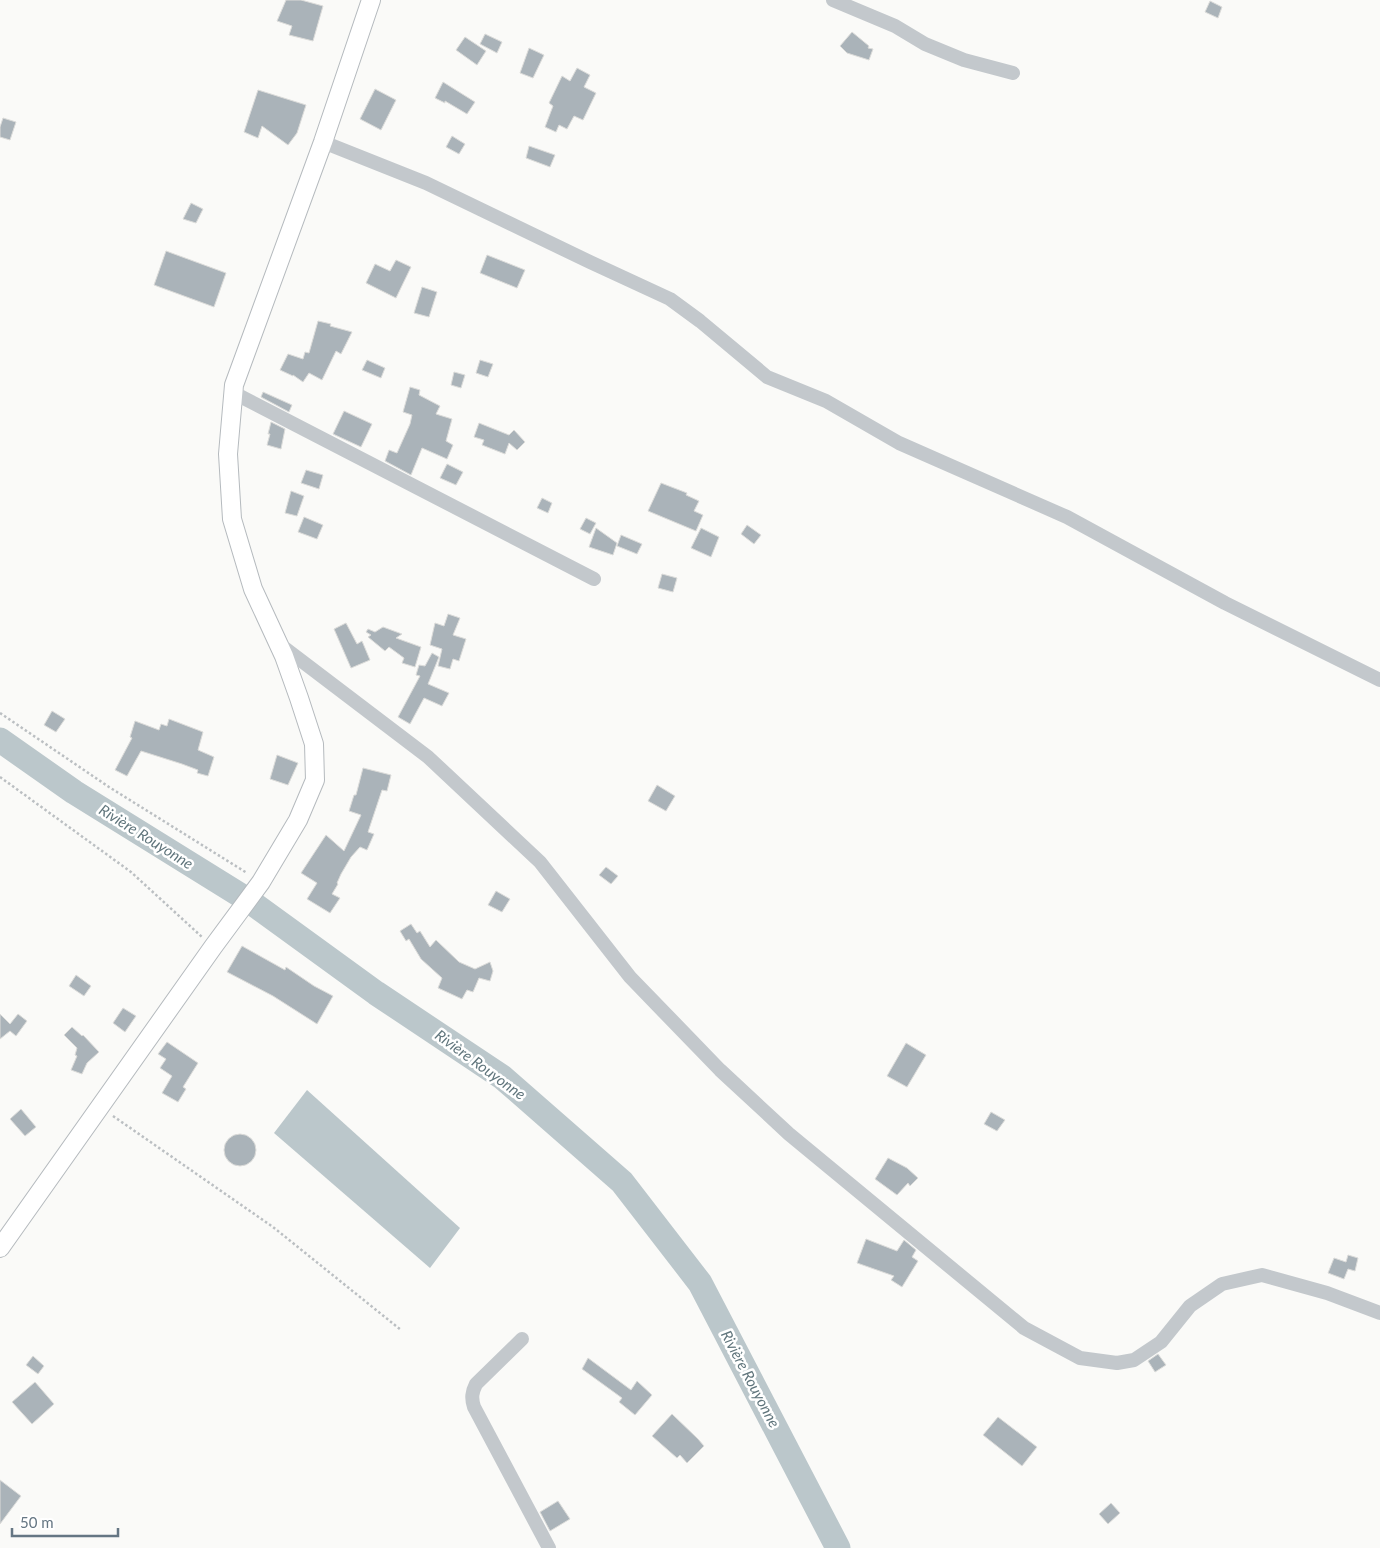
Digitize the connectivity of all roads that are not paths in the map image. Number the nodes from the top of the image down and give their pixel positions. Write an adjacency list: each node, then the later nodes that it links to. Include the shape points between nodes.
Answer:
1 (371, 0): 4 (main road)
2 (833, 0): 3 (street, via 964,60)
3 (1013, 73)
4 (323, 142): 5 (main road, via 234,385); 8 (street, via 426,183 670,299 767,377 826,401 899,443 1067,517 1225,603)
5 (234, 393): 6 (street); 7 (main road, via 228,454 232,519 253,589)
6 (594, 579)
7 (278, 643): 9 (main road, via 314,744 316,780 298,820 262,882); 10 (street, via 428,757 540,862 630,977 720,1070 789,1134 1024,1328 1080,1358 1118,1363 1134,1360 1161,1342 1190,1306 1222,1284 1262,1275)
8 (1380, 680)
9 (0, 1248)
10 (1380, 1312)
11 (522, 1339): 12 (street, via 476,1384 471,1400)
12 (549, 1548)

